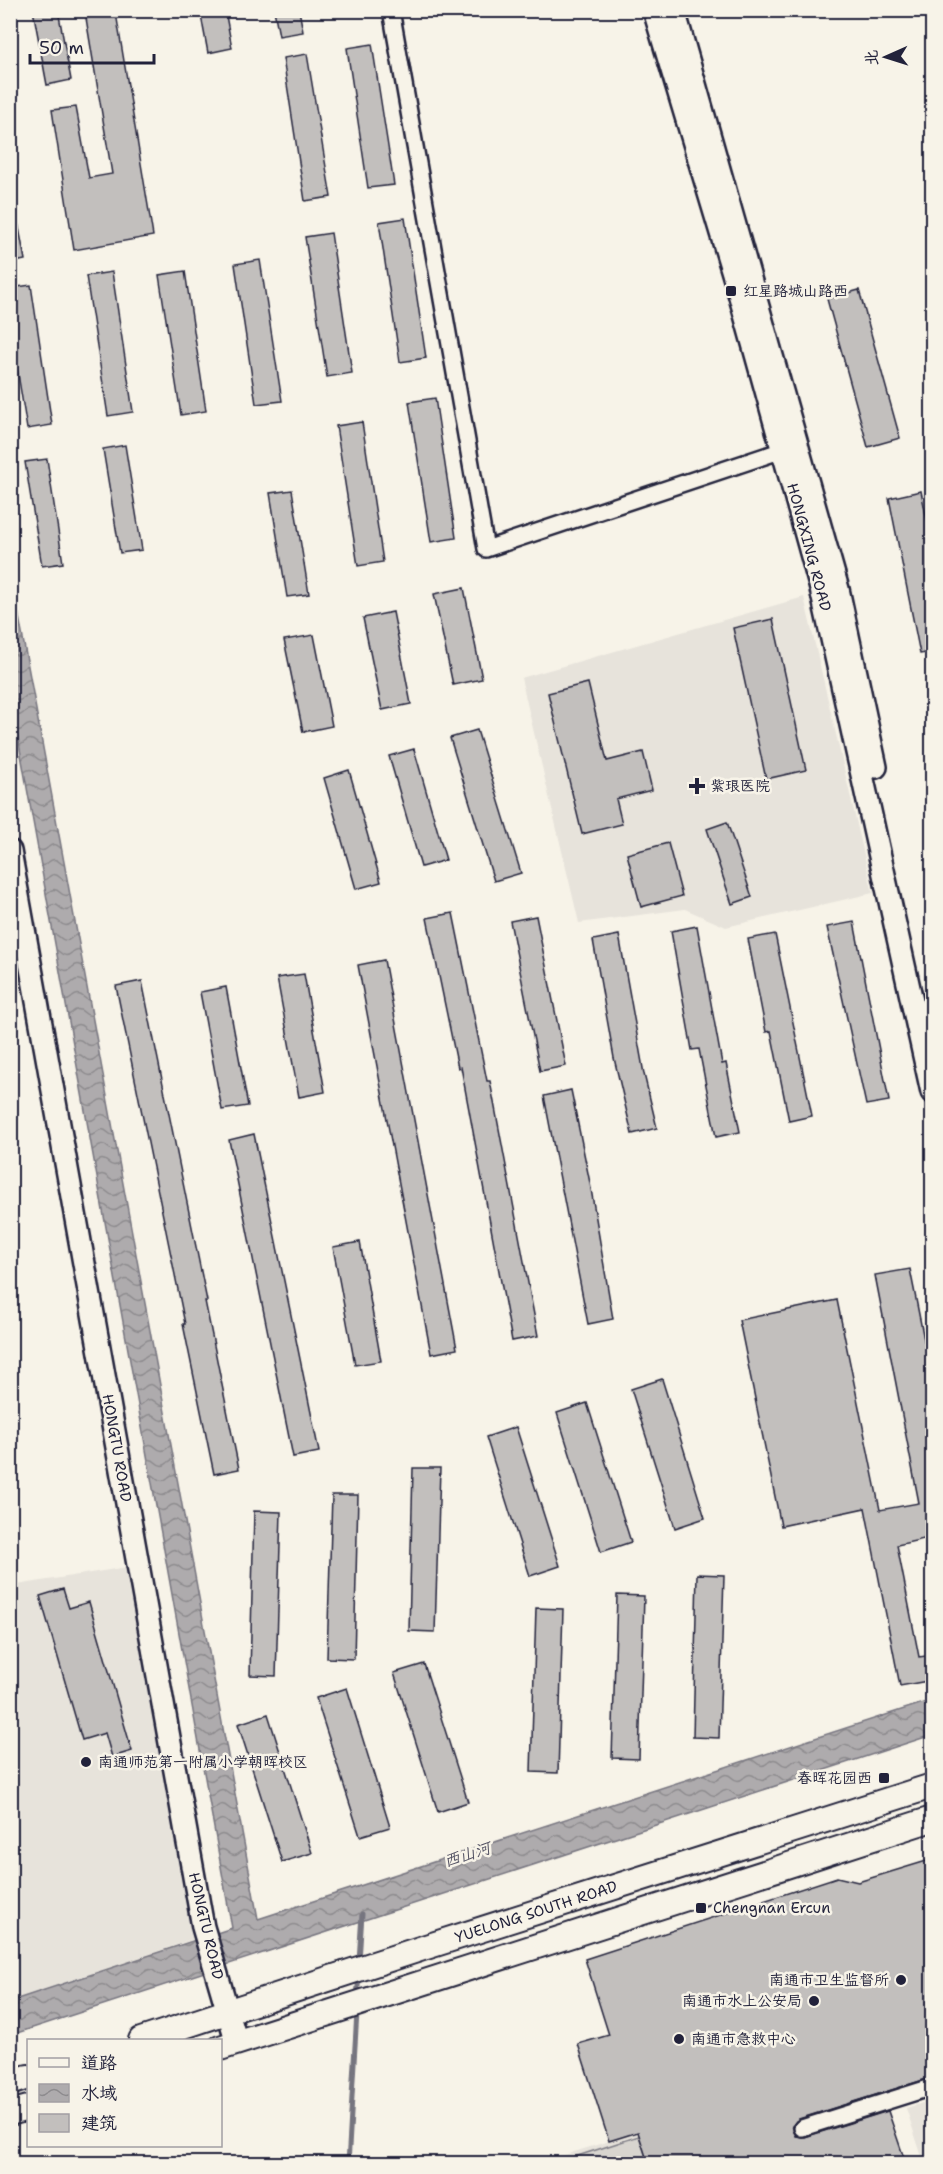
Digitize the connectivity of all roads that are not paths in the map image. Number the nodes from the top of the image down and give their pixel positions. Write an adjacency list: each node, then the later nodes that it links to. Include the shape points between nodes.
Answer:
1 (391, 10): 4 (street, via 486,549)
2 (654, 10): 4 (main road, HONGXING ROAD)
3 (674, 10): 6 (main road, HONGXING ROAD, via 838,589)
4 (783, 450): 7 (main road, HONGXING ROAD, via 821,589)
5 (10, 851): 10 (main road, HONGTU ROAD, via 203,1927)
6 (933, 1035)
7 (933, 1092)
8 (933, 1786): 10 (main road, YUELONG SOUTH ROAD)
9 (933, 1819): 12 (main road)
10 (227, 2013): 11 (main road, YUELONG SOUTH ROAD); 12 (main road, HONGTU ROAD)
11 (144, 2039)
12 (229, 2045)
13 (27, 2077): 14 (main road)
14 (10, 2083)
15 (933, 2086): 18 (street)
16 (27, 2108): 17 (main road)
17 (10, 2114)
18 (802, 2128)

